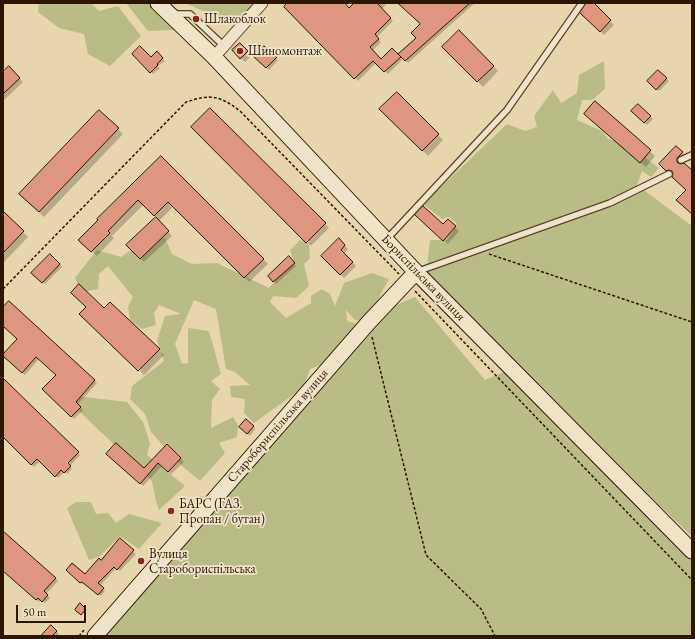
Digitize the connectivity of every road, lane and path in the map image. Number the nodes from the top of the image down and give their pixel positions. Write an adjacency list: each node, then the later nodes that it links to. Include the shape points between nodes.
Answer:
1 (158, 3): 4 (main road, Бориспільська вулиця)
2 (262, 3): 5 (street)
3 (582, 3): 10 (lane, via 507,110)
4 (168, 14): 5 (lane, via 190,14); 6 (main road, Бориспільська вулиця)
5 (224, 46): 6 (street)
6 (214, 57): 10 (main road, Бориспільська вулиця)
7 (692, 156): 8 (lane)
8 (681, 160)
9 (669, 174): 11 (lane, via 610,204)
10 (386, 240): 12 (main road, Бориспільська вулиця)
11 (478, 250): 12 (lane); 15 (path)
12 (411, 277): 13 (path, via 240,111 214,96 186,102); 14 (main road, Старобориспільська вулиця); 16 (main road, Бориспільська вулиця); 17 (path)
13 (3, 290)
14 (369, 322): 18 (main road, Старобориспільська вулиця); 19 (path, via 426,555 481,609)
15 (692, 322)
16 (692, 552)
17 (692, 580)
18 (95, 636)
19 (495, 636)

